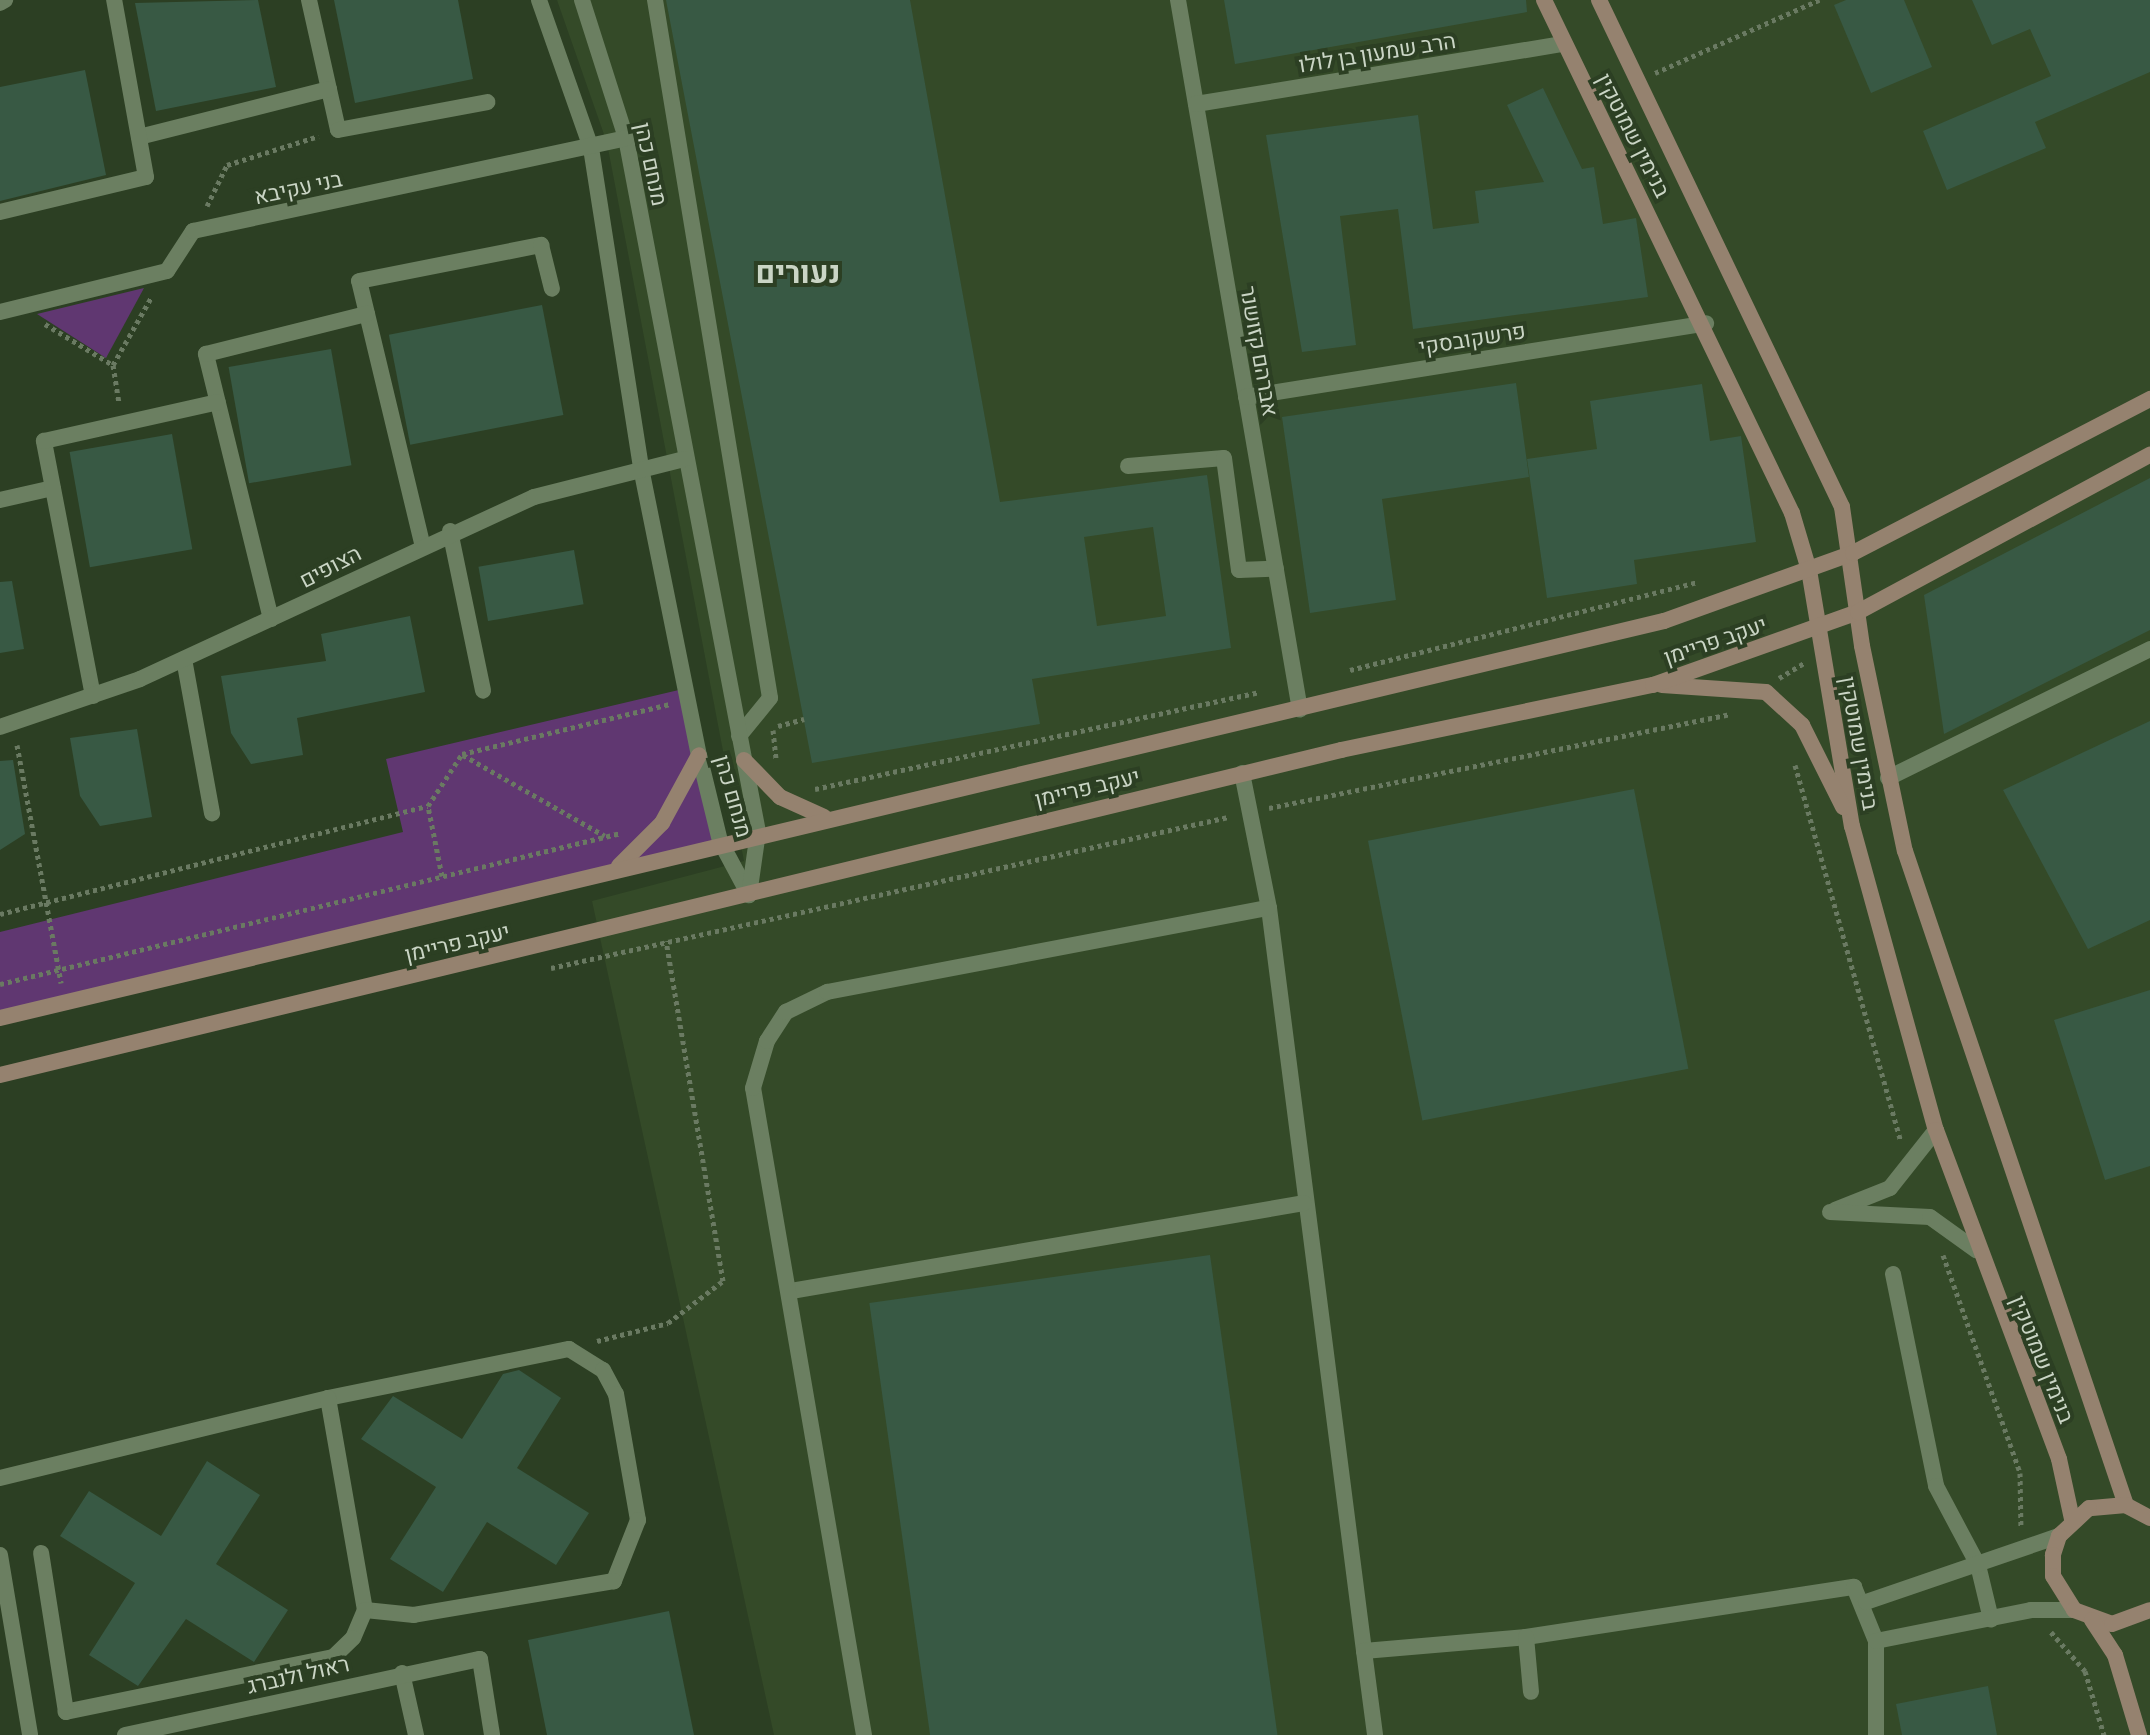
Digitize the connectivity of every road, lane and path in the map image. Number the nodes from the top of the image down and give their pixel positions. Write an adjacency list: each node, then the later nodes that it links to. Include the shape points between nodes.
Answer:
1 (114, 0): 16 (street)
2 (309, 0): 12 (street)
3 (539, 0): 18 (street, מנחם כהן)
4 (582, 0): 17 (street, מנחם כהן)
5 (655, 0): 54 (street)
6 (1178, 0): 14 (street, אברהם קזושנר)
7 (1544, 0): 10 (main road, בנימין שמוטקין)
8 (1599, 0): 11 (main road, בנימין שמוטקין)
9 (1819, 0): 11 (path)
10 (1564, 44): 14 (street, הרב שמעון בן לולו); 26 (main road, בנימין שמוטקין)
11 (1639, 80): 40 (main road, בנימין שמוטקין, via 1842,507)
12 (329, 89): 15 (street); 16 (street)
13 (487, 102): 15 (street)
14 (1196, 104): 28 (street, אברהם קזושנר)
15 (338, 130): 20 (path, via 227,165)
16 (139, 137): 19 (street, via 146,177)
17 (626, 138): 18 (street, בני עקיבא); 33 (street, מנחם כהן)
18 (591, 148): 20 (street, בני עקיבא); 35 (street, מנחם כהן)
19 (0, 212)
20 (193, 231): 21 (street)
21 (167, 271): 23 (street); 27 (path)
22 (552, 289): 25 (street, via 541,245 359,281)
23 (18, 308): 24 (street); 27 (path)
24 (0, 312)
25 (367, 314): 30 (street, via 206,354); 39 (street)
26 (1706, 323): 28 (street, פרשקובסקי); 42 (main road, בנימין שמוטקין, via 1792,513)
27 (113, 365): 31 (path)
28 (1246, 397): 41 (street, אברהם קזושנר)
29 (2150, 399): 40 (main road, יעקב פריימן)
30 (218, 402): 31 (street); 45 (street)
31 (123, 423): 36 (street, via 44,441)
32 (2150, 455): 44 (main road, יעקב פריימן)
33 (684, 459): 35 (street, הצופים); 61 (street, מנחם כהן)
34 (1128, 466): 41 (street, via 1224,458 1239,570)
35 (642, 473): 38 (street, הצופים, via 534,497); 55 (street, מנחם כהן)
36 (53, 488): 37 (street); 53 (street)
37 (0, 500)
38 (450, 531): 39 (street, הצופים); 52 (street)
39 (422, 543): 45 (street, הצופים)
40 (1853, 553): 42 (main road, יעקב פריימן); 44 (main road, בנימין שמוטקין)
41 (1276, 569): 50 (street, אברהם קזושנר)
42 (1809, 570): 46 (main road, בנימין שמוטקין); 56 (main road, יעקב פריימן, via 1664,621)
43 (1714, 578): 49 (path)
44 (1858, 612): 46 (main road, יעקב פריימן); 66 (main road, בנימין שמוטקין)
45 (271, 619): 48 (street, הצופים)
46 (1817, 628): 51 (main road, יעקב פריימן); 73 (main road, בנימין שמוטקין)
47 (2150, 649): 66 (street)
48 (184, 659): 53 (street, הצופים); 70 (street)
49 (1342, 672)
50 (1295, 683): 56 (street, אברהם קזושנר); 67 (path)
51 (1653, 685): 65 (main road, יעקב פריימן); 73 (main road, via 1766,692 1802,725)
52 (483, 691)
53 (93, 696): 59 (street, הצופים)
54 (770, 698): 60 (path); 61 (street)
55 (686, 700): 62 (path); 63 (street, מנחם כהן)
56 (1300, 710): 71 (main road, יעקב פריימן)
57 (1740, 711): 69 (path)
58 (804, 719): 60 (path)
59 (7, 726): 80 (path)
60 (773, 727): 67 (path)
61 (739, 736): 64 (street, מנחם כהן)
62 (462, 754): 68 (path); 75 (path)
63 (699, 755): 72 (main road); 76 (street, מנחם כהן)
64 (744, 760): 67 (main road); 74 (street, מנחם כהן)
65 (1242, 773): 69 (street); 79 (main road, יעקב פריימן)
66 (1888, 778): 98 (main road, בנימין שמוטקין, via 1937,957)
67 (780, 797): 71 (main road)
68 (428, 806): 78 (path); 80 (path)
69 (1250, 812): 81 (street); 83 (path)
70 (212, 813)
71 (824, 817): 74 (main road, יעקב פריימן)
72 (662, 823): 75 (path); 77 (main road)
73 (1852, 826): 90 (main road, בנימין שמוטקין)
74 (758, 832): 76 (main road, יעקב פריימן); 79 (street, מנחם כהן)
75 (605, 836): 78 (path)
76 (720, 841): 77 (main road, יעקב פריימן); 79 (street, מנחם כהן)
77 (619, 866): 87 (main road, יעקב פריימן)
78 (442, 876): 84 (path)
79 (749, 895): 89 (main road, יעקב פריימן)
80 (47, 903): 82 (path); 84 (path)
81 (1269, 908): 91 (street); 94 (street, via 827,992 786,1012 767,1041 753,1088)
82 (0, 914)
83 (666, 941): 85 (path); 95 (path, via 723,1281 668,1323)
84 (59, 970): 86 (path); 87 (path)
85 (542, 970)
86 (0, 984)
87 (65, 1003): 88 (main road, יעקב פריימן)
88 (0, 1018)
89 (0, 1075)
90 (1936, 1130): 92 (main road, בנימין שמוטקין); 92 (street, via 1890,1188 1830,1212 1930,1217)
91 (1304, 1203): 94 (street); 113 (street)
92 (1976, 1250): 100 (main road, בנימין שמוטקין, via 2059,1459)
93 (1893, 1274): 104 (street, via 1936,1486)
94 (791, 1291): 120 (street)
95 (569, 1349): 96 (street); 106 (street, via 603,1370 616,1394 638,1520 614,1581 414,1615)
96 (328, 1398): 97 (street); 106 (street)
97 (0, 1478)
98 (2126, 1505): 99 (main road); 100 (main road, via 2089,1508)
99 (2150, 1518)
100 (2072, 1519): 101 (main road)
101 (2059, 1536): 104 (street); 107 (main road, via 2053,1576)
102 (41, 1553): 106 (street, via 66,1712 333,1657 353,1638)
103 (0, 1555): 116 (street)
104 (1978, 1565): 105 (street); 109 (street)
105 (1866, 1602): 111 (street, via 1854,1587); 112 (street)
106 (365, 1610)
107 (2074, 1610): 109 (street); 110 (main road)
108 (2150, 1610): 110 (main road, via 2122,1622)
109 (1991, 1619): 112 (street)
110 (2092, 1620): 123 (main road, via 2115,1655)
111 (1526, 1637): 113 (street); 115 (street)
112 (1876, 1641): 122 (street)
113 (1364, 1651): 121 (street)
114 (402, 1673): 117 (street, ראול ולנברג); 118 (street); 119 (street, ראול ולנברג, via 480,1659)
115 (1531, 1692)
116 (30, 1735)
117 (125, 1735)
118 (416, 1735)
119 (492, 1735)
120 (864, 1735)
121 (1375, 1735)
122 (1876, 1735)
123 (2139, 1735)

